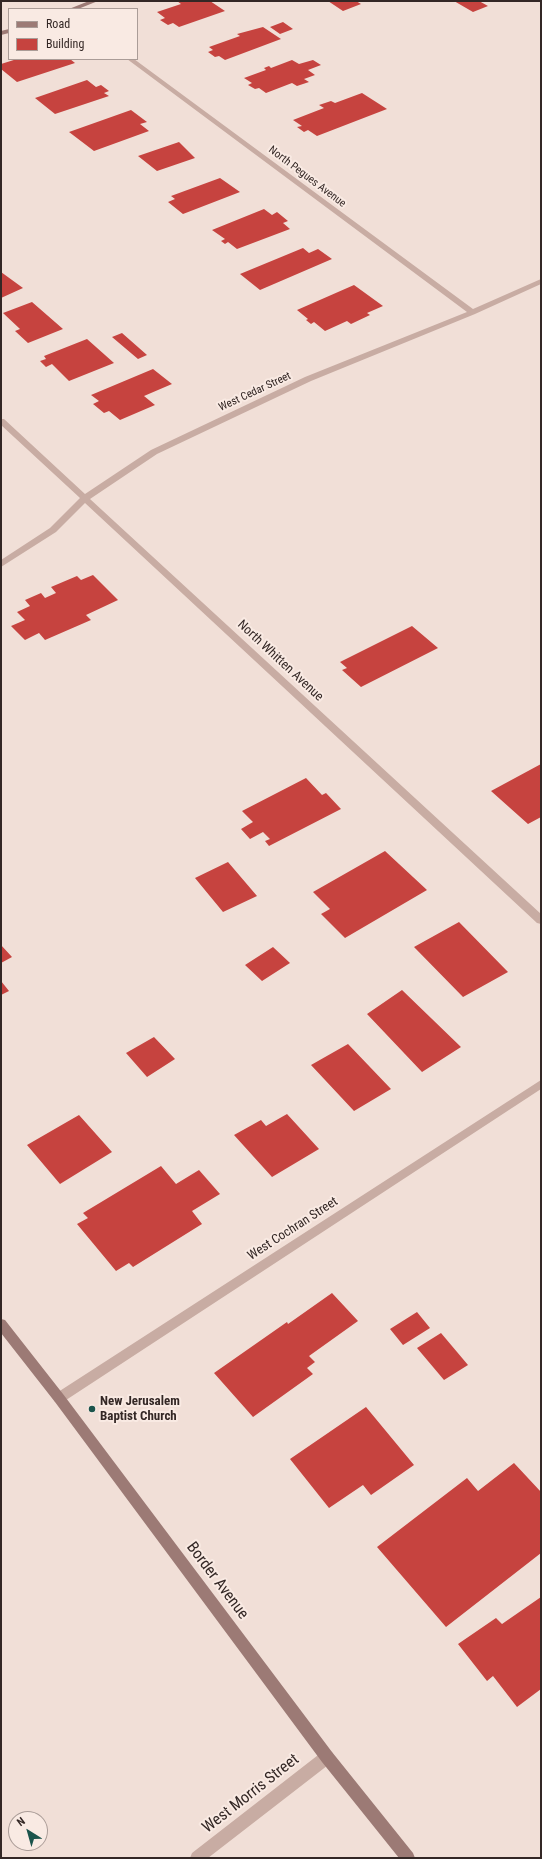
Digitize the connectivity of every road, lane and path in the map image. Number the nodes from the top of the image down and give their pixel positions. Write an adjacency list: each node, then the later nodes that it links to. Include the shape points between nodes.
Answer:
1 (95, 1): 2 (street)
2 (75, 8)
3 (131, 60): 5 (street, North Pegues Avenue)
4 (541, 281): 5 (street, West Cedar Street)
5 (472, 312): 7 (street, West Cedar Street, via 308,379 154,452)
6 (1, 421): 7 (street, North Whitten Avenue)
7 (85, 498): 8 (street, West Cedar Street, via 53,530); 9 (street, North Whitten Avenue)
8 (1, 564)
9 (541, 920)
10 (541, 1084): 12 (street, West Cochran Street)
11 (1, 1324): 12 (street, Border Avenue)
12 (59, 1398): 13 (street, Border Avenue)
13 (327, 1757): 14 (street, West Morris Street); 15 (street, Border Avenue)
14 (197, 1858)
15 (408, 1858)

